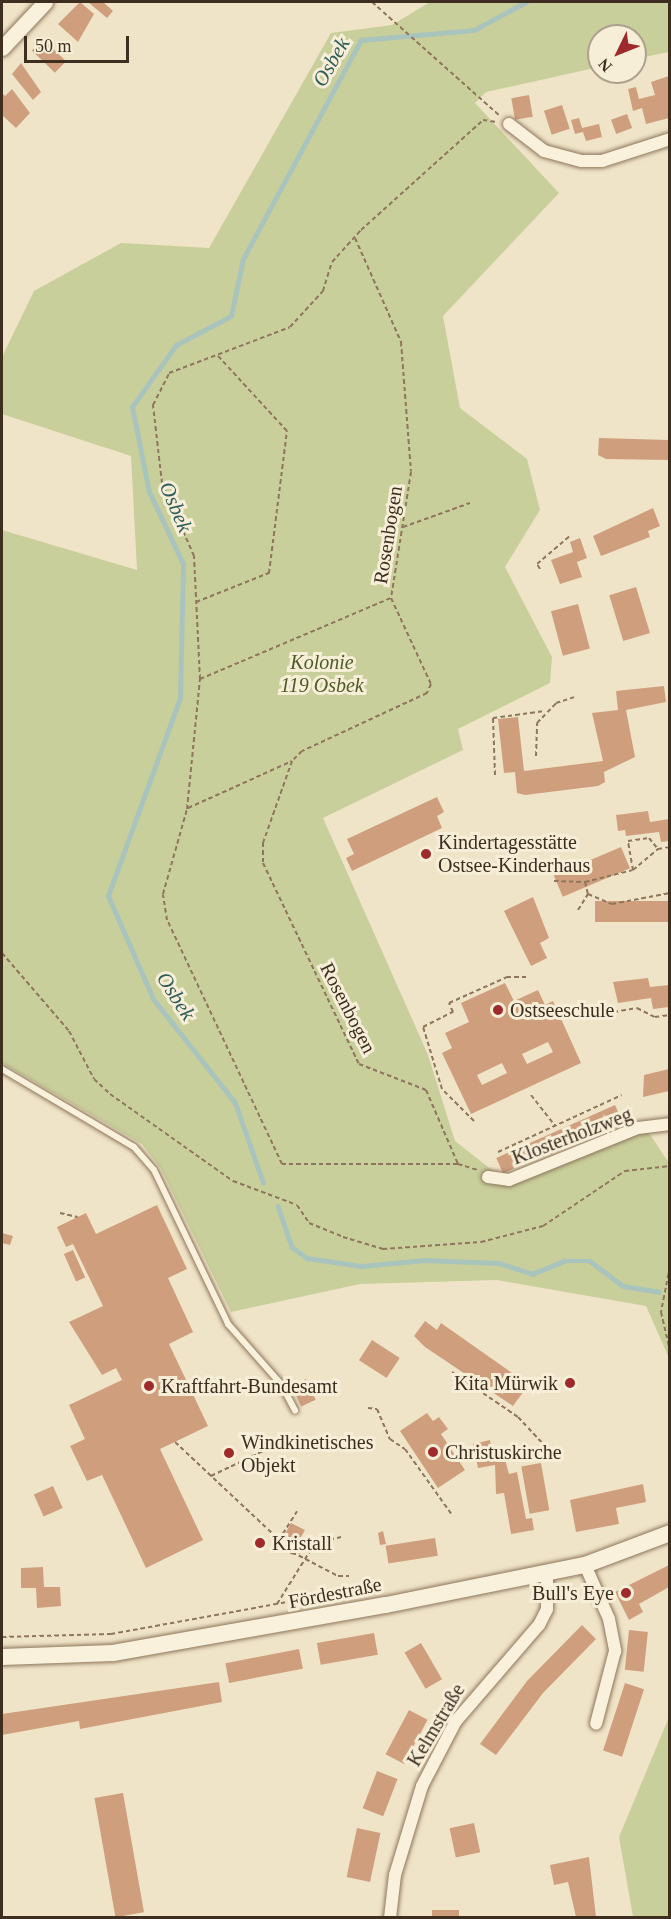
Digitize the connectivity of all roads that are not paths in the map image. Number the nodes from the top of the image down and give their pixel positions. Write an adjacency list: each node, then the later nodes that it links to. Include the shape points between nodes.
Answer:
1 (45, 2): 2 (street)
2 (2, 48)
3 (509, 124): 4 (street, via 544,151 582,161 602,161)
4 (669, 139)
5 (2, 1070): 8 (lane, via 134,1147 154,1170 228,1324 281,1384)
6 (669, 1124): 7 (street, Klosterholzweg, via 638,1128 509,1180)
7 (488, 1177)
8 (295, 1410)
9 (669, 1533): 10 (main road, Fördestraße)
10 (585, 1564): 11 (main road, Fördestraße); 13 (street, via 609,1619 615,1651)
11 (547, 1572): 12 (main road, Fördestraße, via 113,1653); 14 (street, Kelmstraße, via 547,1609 539,1625 456,1721 422,1786 395,1875)
12 (2, 1657)
13 (596, 1724)
14 (390, 1917)

